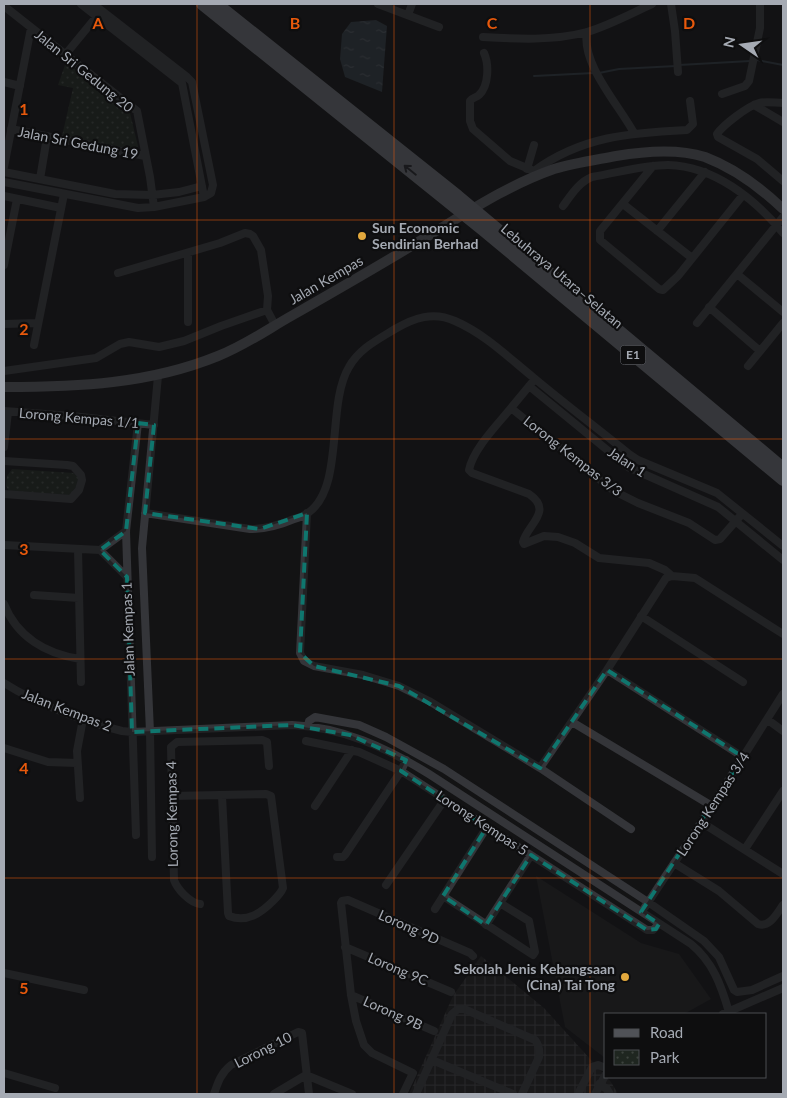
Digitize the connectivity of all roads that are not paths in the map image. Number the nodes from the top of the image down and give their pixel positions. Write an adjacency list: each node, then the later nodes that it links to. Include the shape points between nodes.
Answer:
1 (81, 4): 12 (street)
2 (93, 4): 45 (street, via 192,82 213,184 210,193)
3 (202, 4): 47 (highway, Lebuhraya Utara–Selatan / E1, one-way to 3)
4 (217, 4): 47 (highway, Lebuhraya Utara–Selatan / E1)
5 (378, 4): 11 (street)
6 (652, 4): 15 (street)
7 (671, 4): 19 (street, via 678,68)
8 (760, 4): 22 (street, via 760,28 749,82)
9 (409, 5): 11 (street)
10 (4, 6): 14 (street, Jalan Sri Gedung 20)
11 (408, 15): 13 (street)
12 (97, 16): 18 (street); 40 (street, via 182,83)
13 (439, 26)
14 (31, 28): 18 (street, Jalan Sri Gedung 20); 21 (street)
15 (587, 32): 16 (street, via 544,38); 28 (street, via 586,49 599,77)
16 (483, 37)
17 (484, 53): 35 (street, via 486,80 482,92 470,101 470,125 510,161)
18 (65, 55): 31 (street, Jalan Sri Gedung 20, via 137,112)
19 (667, 64)
20 (4, 82): 21 (street)
21 (20, 86): 27 (street)
22 (722, 94)
23 (690, 101): 28 (street, via 693,124 690,129)
24 (783, 103): 25 (street)
25 (754, 105): 26 (street); 38 (street, via 718,131 717,136 757,159)
26 (783, 122)
27 (11, 129): 29 (street, Jalan Sri Gedung 19); 33 (street)
28 (634, 133): 35 (street, via 574,148)
29 (48, 136): 31 (street, Jalan Sri Gedung 19); 37 (street)
30 (534, 145): 35 (street)
31 (145, 156): 44 (street, Jalan Sri Gedung 20)
32 (652, 166): 36 (street, via 681,166); 48 (street); 49 (street, via 585,180)
33 (4, 167)
34 (4, 172): 37 (street)
35 (532, 172): 52 (main road, Jalan Kempas, via 640,152 672,151 704,157 719,164 761,190); 72 (main road, Jalan Kempas)
36 (705, 172): 42 (street); 56 (street)
37 (40, 179): 44 (street, via 115,194)
38 (783, 181)
39 (4, 182): 41 (street)
40 (202, 186): 44 (street); 45 (street)
41 (64, 194): 50 (street, via 138,208); 51 (street)
42 (743, 195): 54 (street); 60 (street)
43 (4, 196): 46 (street)
44 (152, 196): 50 (street, Jalan Sri Gedung 20)
45 (204, 197): 50 (street)
46 (17, 199): 51 (street); 58 (street)
47 (453, 199): 55 (highway, Lebuhraya Utara–Selatan / E1)
48 (622, 204): 56 (street); 60 (street, via 600,231 600,240 659,289 663,290 678,276)
49 (563, 206)
50 (154, 207)
51 (61, 208): 68 (street)
52 (783, 209)
53 (783, 217): 54 (street)
54 (776, 224): 57 (street); 63 (street)
55 (488, 228): 87 (highway, Lebuhraya Utara–Selatan / E1); 88 (highway, Lebuhraya Utara–Selatan / E1)
56 (657, 231): 60 (street)
57 (783, 232)
58 (6, 239): 61 (street)
59 (188, 253): 62 (street); 65 (street, via 244,233 250,234 261,250); 67 (street)
60 (692, 258)
61 (4, 265)
62 (118, 273)
63 (737, 274): 64 (street); 66 (street)
64 (709, 307): 69 (street); 74 (street)
65 (267, 310): 72 (street); 76 (street, via 159,347 129,342 96,358)
66 (783, 312)
67 (188, 322)
68 (38, 323): 71 (street); 73 (street)
69 (697, 323)
70 (783, 323): 74 (street)
71 (4, 324)
72 (275, 325): 77 (main road, Jalan Kempas, via 220,355)
73 (34, 345)
74 (760, 351): 75 (street)
75 (748, 366)
76 (4, 371)
77 (158, 376): 80 (main road, Jalan Kempas, via 111,383); 84 (street)
78 (535, 379): 79 (street, Lorong Kempas 3/3); 91 (street, via 475,331 444,317 414,319 369,344 343,378 326,487); 92 (street, via 628,454 716,494)
79 (529, 386): 81 (street, Lorong Kempas 3/3); 93 (street, Jalan 1, via 628,466 718,507)
80 (4, 388)
81 (511, 408): 93 (street, Lorong Kempas 3/3, via 614,491 689,523 715,540 720,539); 100 (street, via 482,444 469,470 534,497 539,514 525,535 524,544 544,536 558,537 599,558 649,563)
82 (6, 411): 83 (street, Lorong Kempas 1/1); 85 (street)
83 (138, 423): 84 (street, Lorong Kempas 1/1); 94 (street, Jalan Kempas 1)
84 (154, 425): 90 (street)
85 (4, 447)
86 (4, 461): 89 (street, via 67,464 78,470 82,480 79,490 70,499)
87 (783, 468)
88 (783, 480)
89 (4, 494)
90 (145, 513): 91 (street, via 250,529 260,529); 120 (street, via 142,548)
91 (307, 514): 129 (street, via 300,653 304,661 399,686)
92 (742, 514): 93 (street, Lorong Kempas 3/3); 96 (street)
93 (736, 521): 99 (street, Jalan 1)
94 (126, 531): 98 (street); 101 (street, Jalan Kempas 1)
95 (4, 545): 97 (street)
96 (783, 546)
97 (78, 549): 98 (street); 103 (street)
98 (100, 550): 101 (street)
99 (783, 560)
100 (672, 576): 105 (street, via 663,580); 106 (street, via 695,578)
101 (127, 577): 119 (street, Jalan Kempas 1)
102 (34, 595): 103 (street)
103 (79, 598): 107 (street)
104 (4, 604): 107 (street, via 17,628 33,642 49,651)
105 (641, 616): 108 (street); 110 (street)
106 (783, 634)
107 (80, 659): 109 (street)
108 (607, 670): 115 (street); 125 (street)
109 (81, 682)
110 (743, 682)
111 (4, 683): 113 (street, Jalan Kempas 2)
112 (783, 694): 114 (street, Lorong Kempas 3/4)
113 (82, 719): 119 (street, Jalan Kempas 2); 127 (street)
114 (768, 720): 118 (street); 125 (street, Lorong Kempas 3/4)
115 (572, 722): 129 (street); 138 (street)
116 (308, 726): 117 (street, Jalan Kempas 2); 126 (street, via 350,735); 152 (street, via 311,718 321,717 359,725 386,737 444,769)
117 (206, 729): 120 (street, Jalan Kempas 2); 122 (street)
118 (783, 731)
119 (132, 732): 120 (street, Jalan Kempas 2); 143 (street, Jalan Kempas 1)
120 (150, 732): 147 (street)
121 (306, 741): 124 (street, Lorong Kempas 5)
122 (206, 742): 128 (street, Lorong Kempas 4, via 265,740); 132 (street, Lorong Kempas 4, via 177,742 171,747)
123 (4, 748): 127 (street, via 48,762)
124 (352, 750): 130 (street, Lorong Kempas 5); 137 (street)
125 (743, 757): 138 (street, Lorong Kempas 3/4)
126 (406, 760): 130 (street); 157 (street)
127 (77, 764): 134 (street)
128 (269, 766)
129 (540, 768): 142 (street)
130 (401, 771): 135 (street, Lorong Kempas 5); 146 (street, via 345,855)
131 (783, 791): 136 (street)
132 (172, 796): 133 (street); 153 (street, Lorong Kempas 4, via 175,883 178,889)
133 (222, 796): 133 (street, via 266,794 272,798 283,888 254,916 241,918 228,913)
134 (80, 798)
135 (445, 799): 141 (street, Lorong Kempas 5); 150 (street)
136 (775, 804): 139 (street); 144 (street)
137 (315, 806)
138 (712, 806): 140 (street, Lorong Kempas 3/4)
139 (783, 810)
140 (701, 822): 144 (street); 148 (street, Lorong Kempas 3/4)
141 (487, 827): 145 (street, Lorong Kempas 5); 151 (street)
142 (631, 829)
143 (136, 835)
144 (745, 849): 149 (street)
145 (531, 855): 154 (street); 158 (street, Lorong Kempas 5, via 647,930 653,930)
146 (337, 857)
147 (152, 858)
148 (674, 863): 152 (street, Lorong Kempas 3/4); 155 (street, via 719,891 763,926)
149 (783, 874)
150 (386, 885)
151 (443, 896): 156 (street); 159 (street)
152 (648, 902): 157 (street, Lorong Kempas 3/4); 163 (street, via 710,947 737,992 752,990)
153 (200, 904)
154 (500, 904): 159 (street); 159 (street, via 529,921 535,954 531,955)
155 (783, 905)
156 (435, 909)
157 (641, 912): 158 (street)
158 (660, 924): 168 (street, via 691,944 705,958 720,983)
159 (486, 925)
160 (345, 947): 161 (street, Lorong 9D, via 340,907 342,901 348,900); 166 (street, Lorong 9C); 167 (street)
161 (474, 956)
162 (4, 974): 165 (street)
163 (783, 976)
164 (783, 988): 168 (street)
165 (84, 990)
166 (451, 992)
167 (351, 995): 169 (street, Lorong 9B); 181 (street, via 366,1048 412,1073)
168 (726, 1013)
169 (434, 1031)
170 (432, 1060): 182 (street); 183 (street); 184 (street, via 452,1014 464,1009 538,1044 539,1056)
171 (604, 1067): 185 (street, via 592,1067)
172 (4, 1073): 176 (street)
173 (306, 1074): 177 (street, Lorong 10, via 302,1033 298,1032 231,1065 218,1079); 178 (street); 179 (street); 180 (street)
174 (604, 1077): 175 (street)
175 (600, 1084): 186 (street); 187 (street)
176 (55, 1088)
177 (214, 1094)
178 (274, 1094)
179 (309, 1094)
180 (352, 1094)
181 (403, 1094)
182 (416, 1094)
183 (513, 1094)
184 (522, 1094)
185 (578, 1094)
186 (596, 1094)
187 (610, 1094)

